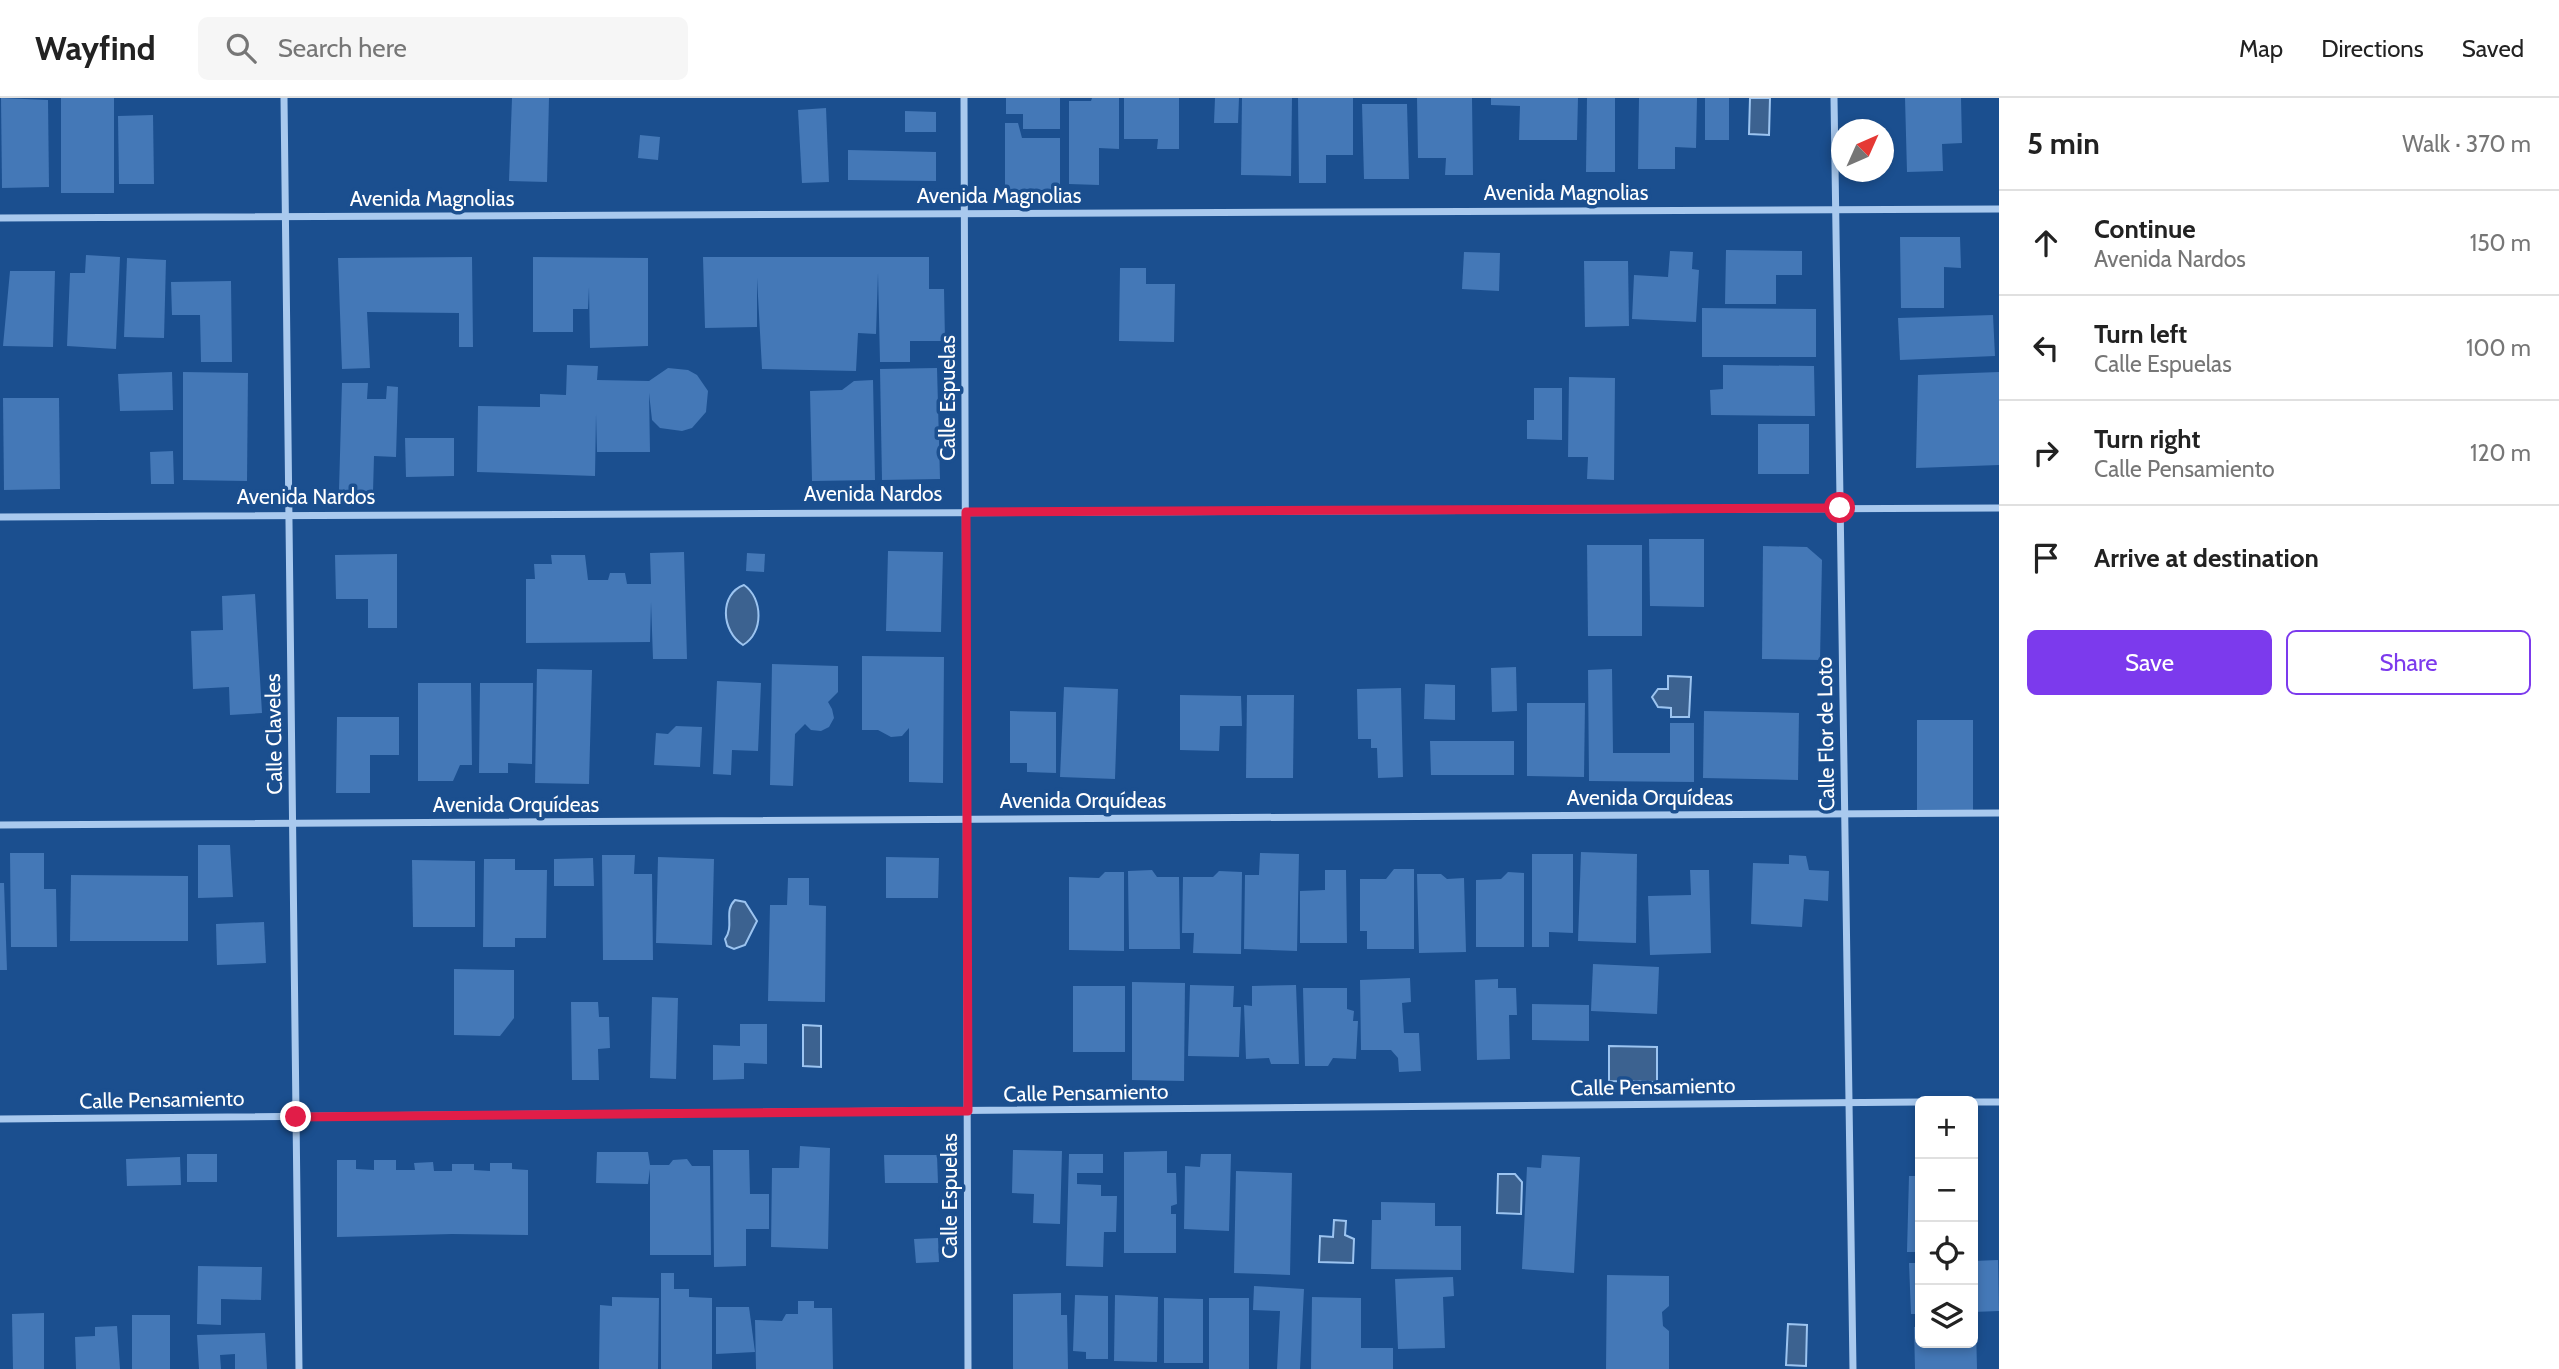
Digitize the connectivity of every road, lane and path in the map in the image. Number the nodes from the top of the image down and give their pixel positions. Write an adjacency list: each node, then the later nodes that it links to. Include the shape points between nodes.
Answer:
1 (284, 98): 7 (street, Calle Claveles)
2 (964, 98): 6 (street, Calle Espuelas)
3 (1834, 98): 4 (street, Calle Flor de Loto)
4 (1836, 209): 5 (street, Avenida Magnolias); 6 (street, Avenida Magnolias); 9 (street, Calle Flor de Loto)
5 (1999, 209)
6 (965, 214): 7 (street, Avenida Magnolias); 11 (street, Calle Espuelas)
7 (285, 217): 8 (street, Avenida Magnolias); 12 (street, Calle Claveles)
8 (0, 218)
9 (1840, 508): 10 (street, Avenida Nardos); 11 (street, Avenida Nardos); 15 (street, Calle Flor de Loto)
10 (1999, 508)
11 (966, 512): 12 (street, Avenida Nardos); 16 (street, Calle Espuelas)
12 (288, 514): 13 (street, Avenida Nardos); 17 (street, Calle Claveles)
13 (0, 517)
14 (1999, 813): 15 (street, Avenida Orquídeas)
15 (1844, 814): 16 (street, Avenida Orquídeas); 22 (street, Calle Flor de Loto)
16 (967, 820): 17 (street, Avenida Orquídeas); 23 (street, Calle Espuelas)
17 (292, 824): 18 (street, Avenida Orquídeas); 24 (street, Calle Claveles)
18 (0, 825)
19 (1915, 1102): 22 (street, Calle Pensamiento)
20 (1978, 1102): 21 (street)
21 (1999, 1102)
22 (1849, 1103): 23 (street, Calle Pensamiento); 28 (street, Calle Flor de Loto)
23 (968, 1111): 24 (street, Calle Pensamiento); 27 (street, Calle Espuelas)
24 (296, 1117): 25 (street, Calle Pensamiento); 26 (street, Calle Claveles)
25 (0, 1119)
26 (299, 1369)
27 (968, 1369)
28 (1853, 1369)

